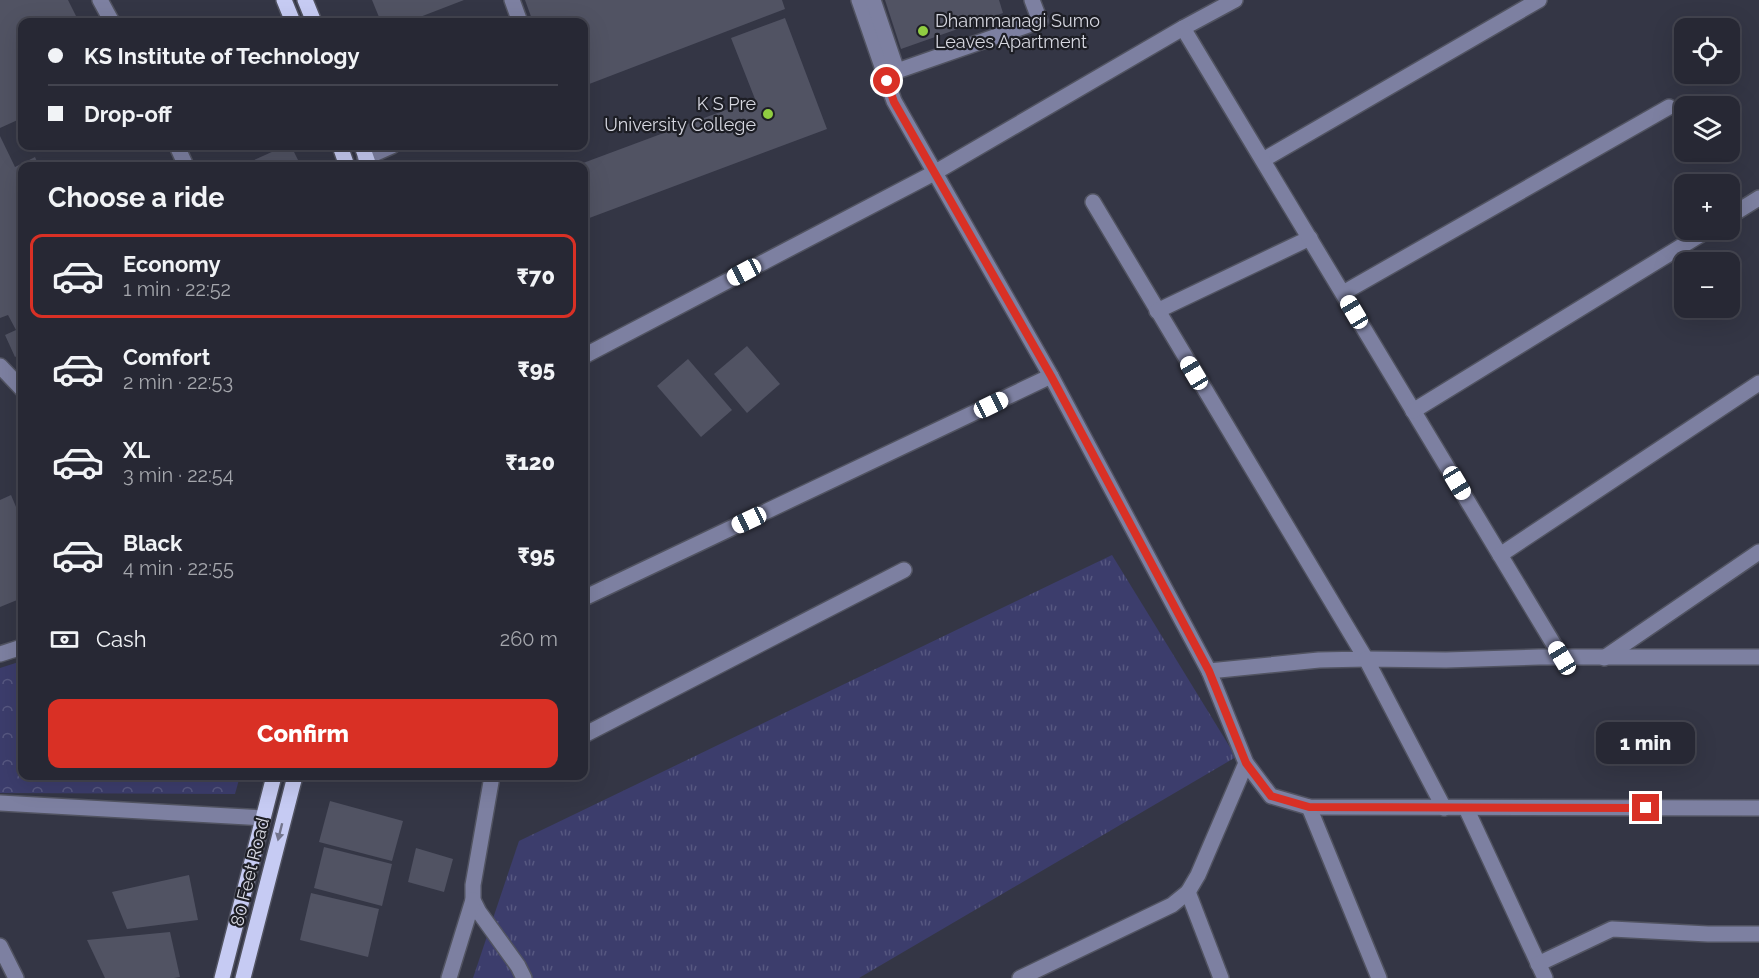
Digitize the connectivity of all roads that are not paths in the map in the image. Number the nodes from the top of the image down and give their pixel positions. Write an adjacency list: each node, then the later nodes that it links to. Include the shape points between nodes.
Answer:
1 (100, 0): 10 (street)
2 (284, 0): 11 (main road)
3 (305, 0): 12 (main road)
4 (512, 0): 13 (street)
5 (859, 0): 19 (street, via 894,102)
6 (873, 0): 7 (street, via 897,71 1040,21)
7 (1032, 0)
8 (1235, 0): 14 (street)
9 (1539, 0): 18 (street)
10 (110, 18)
11 (291, 18)
12 (312, 18)
13 (519, 18)
14 (1183, 28): 18 (street); 19 (street)
15 (1670, 107): 25 (street)
16 (382, 150): 17 (street)
17 (365, 157)
18 (1263, 160): 23 (street)
19 (934, 173): 27 (street); 29 (street)
20 (1759, 198): 22 (street)
21 (1093, 202): 26 (street)
22 (1740, 210)
23 (1310, 238): 25 (street); 26 (street)
24 (1692, 240): 32 (street)
25 (1343, 293): 32 (street)
26 (1157, 311): 40 (street)
27 (588, 354)
28 (0, 366): 31 (street)
29 (1051, 376): 36 (street); 43 (street)
30 (1759, 382): 34 (street)
31 (18, 385)
32 (1413, 411): 34 (street)
33 (1759, 552): 42 (street)
34 (1500, 555): 41 (street)
35 (903, 570): 44 (street)
36 (588, 596)
37 (18, 648): 38 (street)
38 (0, 654)
39 (1759, 657): 42 (street)
40 (1366, 658): 41 (street); 43 (street); 52 (street)
41 (1562, 658): 42 (street)
42 (1604, 658)
43 (1209, 671): 45 (street)
44 (588, 733)
45 (1246, 763): 50 (street, via 1271,796); 55 (street)
46 (273, 780): 54 (main road, 80 Feet Road)
47 (294, 780): 62 (main road, 80 Feet Road, one-way to 62)
48 (495, 780): 56 (street)
49 (0, 804): 54 (street)
50 (1309, 807): 52 (street); 67 (street)
51 (1466, 807): 52 (street); 53 (street); 59 (street)
52 (1444, 808)
53 (1759, 808)
54 (263, 818): 61 (main road, 80 Feet Road)
55 (1188, 892): 65 (street, via 1172,905); 66 (street)
56 (473, 900): 63 (street); 64 (street)
57 (1759, 934): 59 (street, via 1612,929)
58 (0, 946): 60 (street)
59 (1538, 963): 68 (street)
60 (16, 978)
61 (222, 978)
62 (243, 978)
63 (448, 978)
64 (524, 978)
65 (1020, 978)
66 (1221, 978)
67 (1379, 978)
68 (1545, 978)

